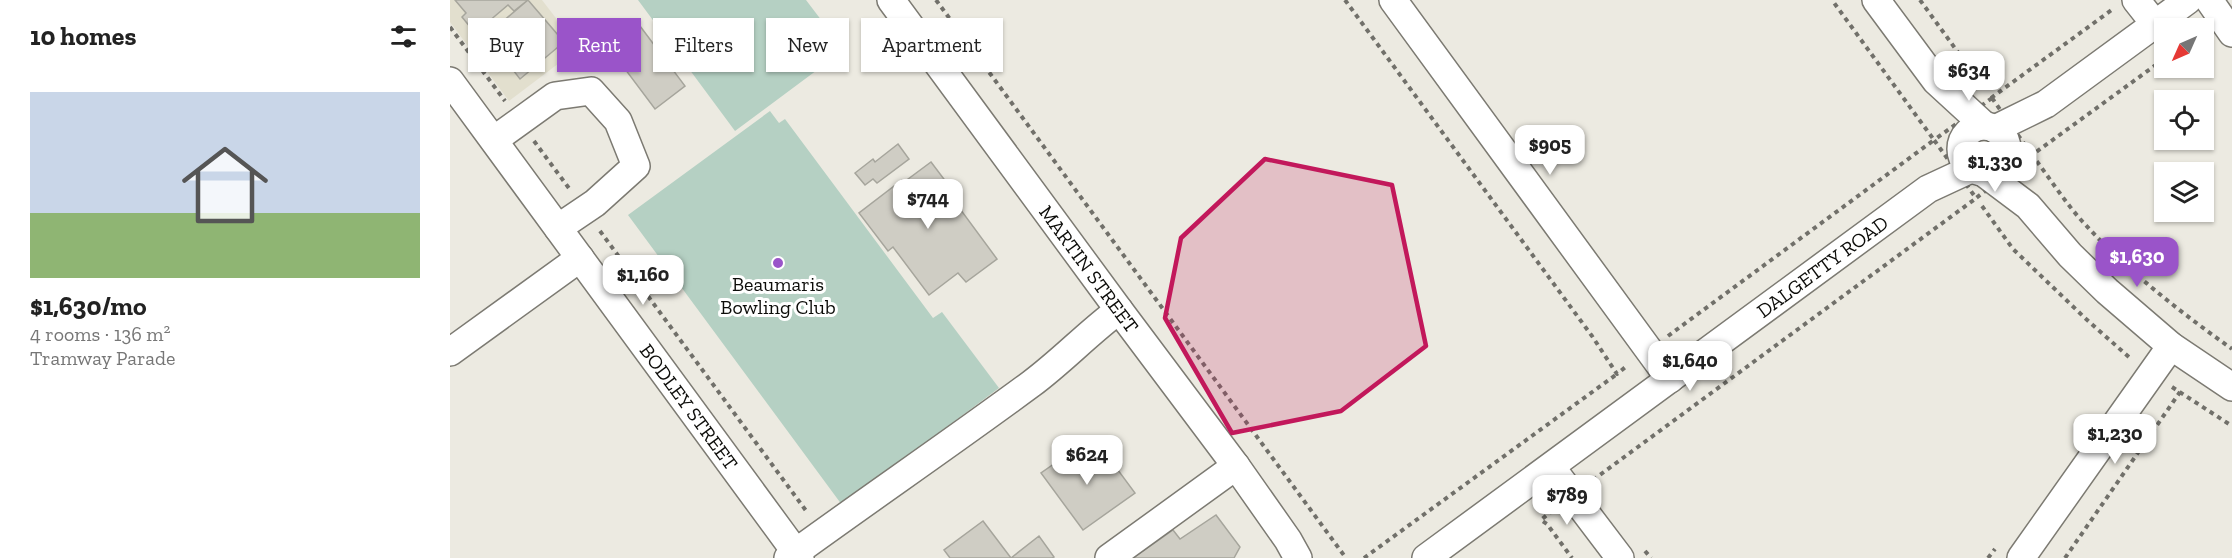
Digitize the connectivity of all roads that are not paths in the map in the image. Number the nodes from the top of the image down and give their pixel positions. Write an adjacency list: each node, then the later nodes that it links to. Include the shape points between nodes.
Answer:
1 (891, 0): 16 (street, MARTIN STREET)
2 (1393, 0): 19 (street)
3 (1876, 0): 13 (street)
4 (2188, 0): 7 (street, DALGETTY ROAD)
5 (2209, 0): 10 (street)
6 (2126, 4): 8 (street)
7 (2163, 18)
8 (2154, 23)
9 (2154, 25): 13 (street, DALGETTY ROAD)
10 (2232, 33)
11 (450, 81): 12 (street, BODLEY STREET)
12 (494, 140): 14 (street, BODLEY STREET); 14 (street, via 555,96 591,91 618,121 636,166)
13 (1984, 149): 17 (street, via 2070,255); 19 (street, DALGETTY ROAD)
14 (558, 228): 15 (street, BODLEY STREET)
15 (580, 258): 18 (street); 24 (street, BODLEY STREET)
16 (1119, 310): 21 (street, MARTIN STREET); 24 (street, via 1033,382)
17 (2171, 346): 20 (street); 28 (street)
18 (450, 352)
19 (1670, 379): 22 (street, DALGETTY ROAD)
20 (2232, 387)
21 (1236, 466): 23 (street, MARTIN STREET); 25 (street)
22 (1551, 466): 26 (street, DALGETTY ROAD); 27 (street)
23 (1297, 552)
24 (795, 556)
25 (1109, 558)
26 (1426, 558)
27 (1620, 558)
28 (2021, 558)

